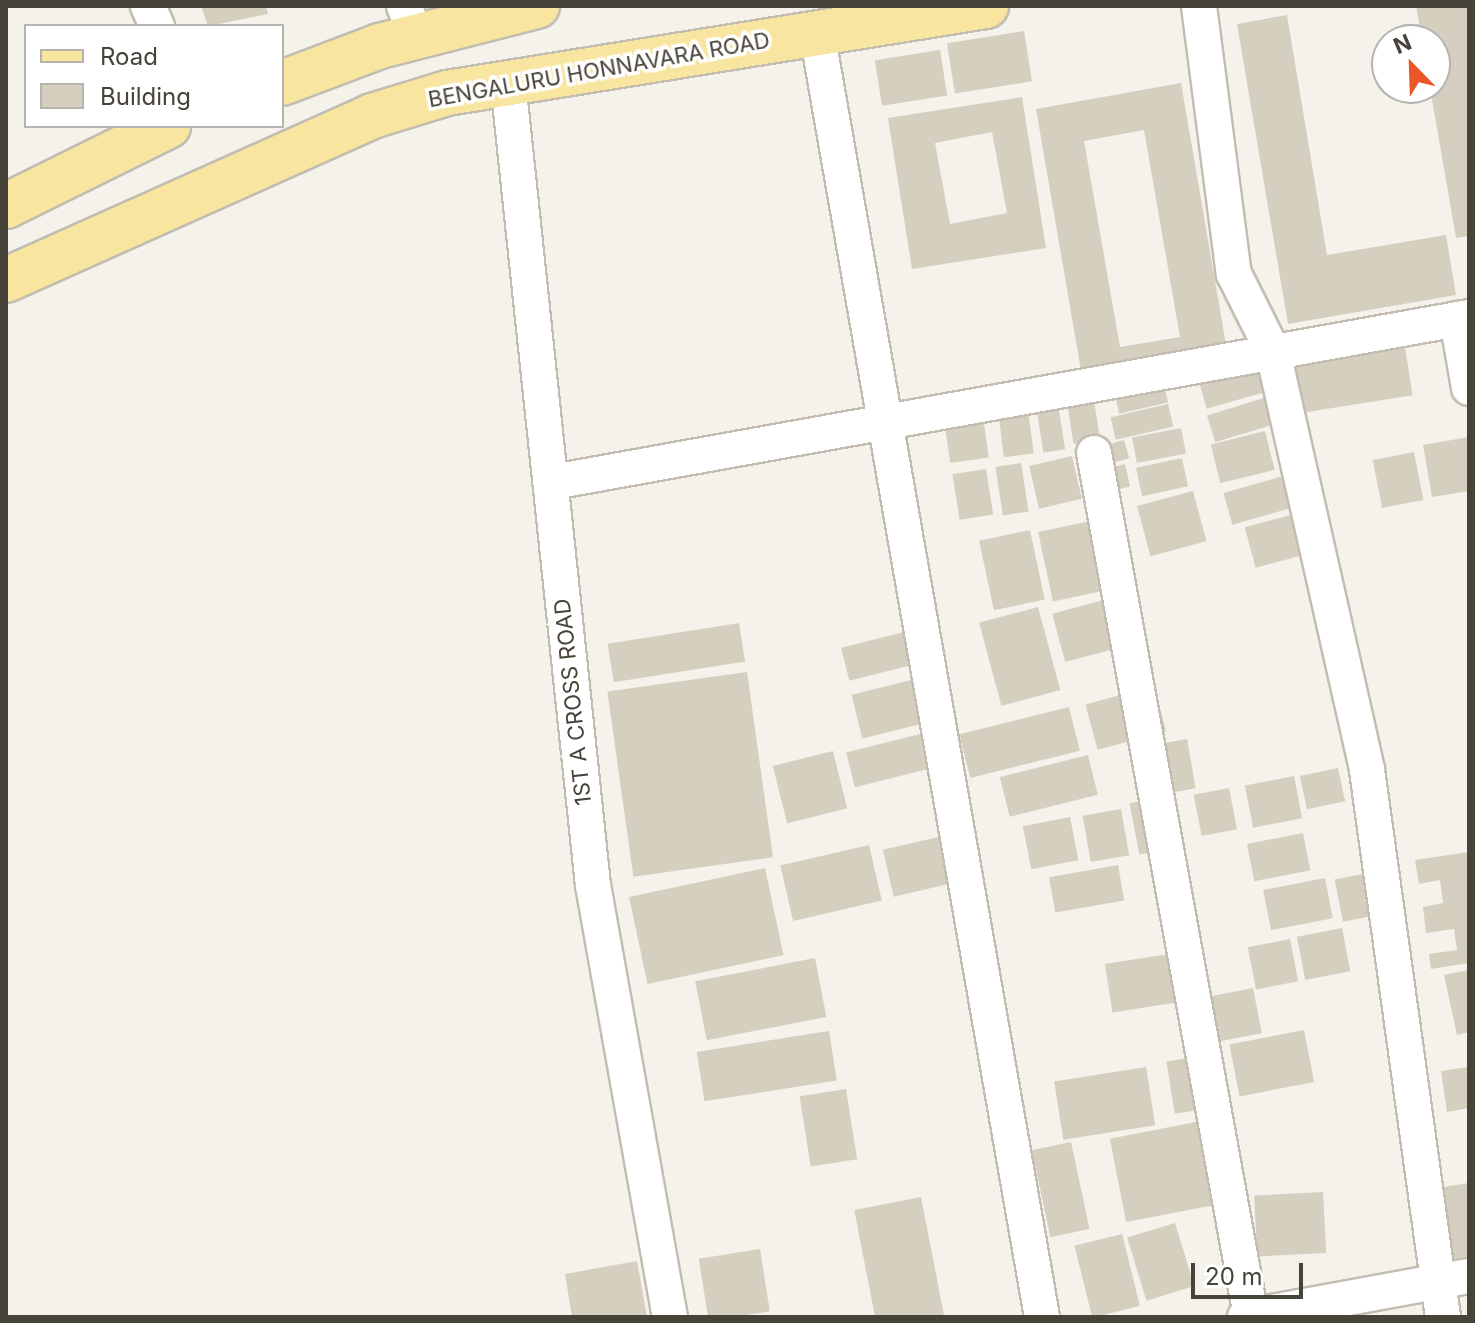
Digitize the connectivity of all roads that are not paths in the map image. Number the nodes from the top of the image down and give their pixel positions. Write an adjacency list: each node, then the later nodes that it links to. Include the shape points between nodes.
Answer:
1 (537, 6): 4 (main road)
2 (986, 6): 5 (main road, BENGALURU HONNAVARA ROAD)
3 (1199, 6): 12 (street, via 1234,274)
4 (410, 21): 6 (main road)
5 (817, 33): 7 (main road, BENGALURU HONNAVARA ROAD); 14 (street)
6 (284, 82)
7 (508, 82): 10 (main road, BENGALURU HONNAVARA ROAD, via 372,116); 16 (street, 1ST A CROSS ROAD)
8 (164, 128): 9 (main road)
9 (6, 206)
10 (6, 280)
11 (1463, 318): 12 (street); 13 (street)
12 (1273, 352): 14 (street); 17 (street, via 1367,770)
13 (1469, 388)
14 (885, 422): 16 (street); 20 (street)
15 (1094, 453): 18 (street)
16 (553, 482): 19 (street, 1ST A CROSS ROAD, via 593,885)
17 (1453, 1278): 18 (street); 21 (street)
18 (1248, 1316)
19 (670, 1317)
20 (1042, 1317)
21 (1443, 1317)

